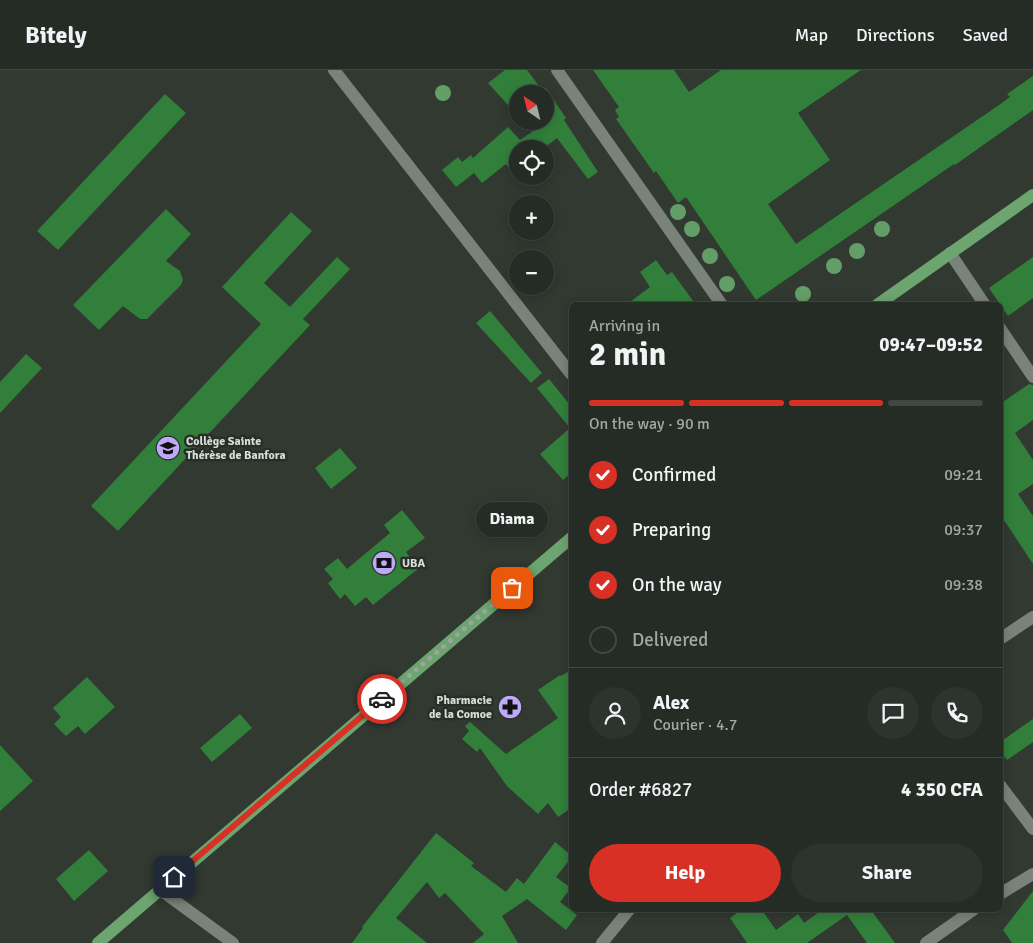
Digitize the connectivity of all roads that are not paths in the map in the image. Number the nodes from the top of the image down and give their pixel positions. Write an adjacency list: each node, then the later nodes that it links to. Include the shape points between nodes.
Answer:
1 (334, 70): 9 (street)
2 (556, 70): 5 (street)
3 (1033, 195): 4 (main road)
4 (950, 253): 6 (main road); 7 (street)
5 (720, 302)
6 (880, 302)
7 (983, 302)
8 (1003, 332): 10 (street)
9 (569, 371)
10 (1033, 376)
11 (569, 540): 17 (main road)
12 (1033, 617): 13 (street)
13 (1003, 637)
14 (1003, 788): 15 (street)
15 (1033, 829)
16 (1033, 874): 18 (street)
17 (159, 889): 21 (main road); 22 (street)
18 (1003, 892)
19 (627, 912): 23 (street)
20 (970, 912): 24 (street)
21 (98, 943)
22 (232, 943)
23 (602, 943)
24 (926, 943)

